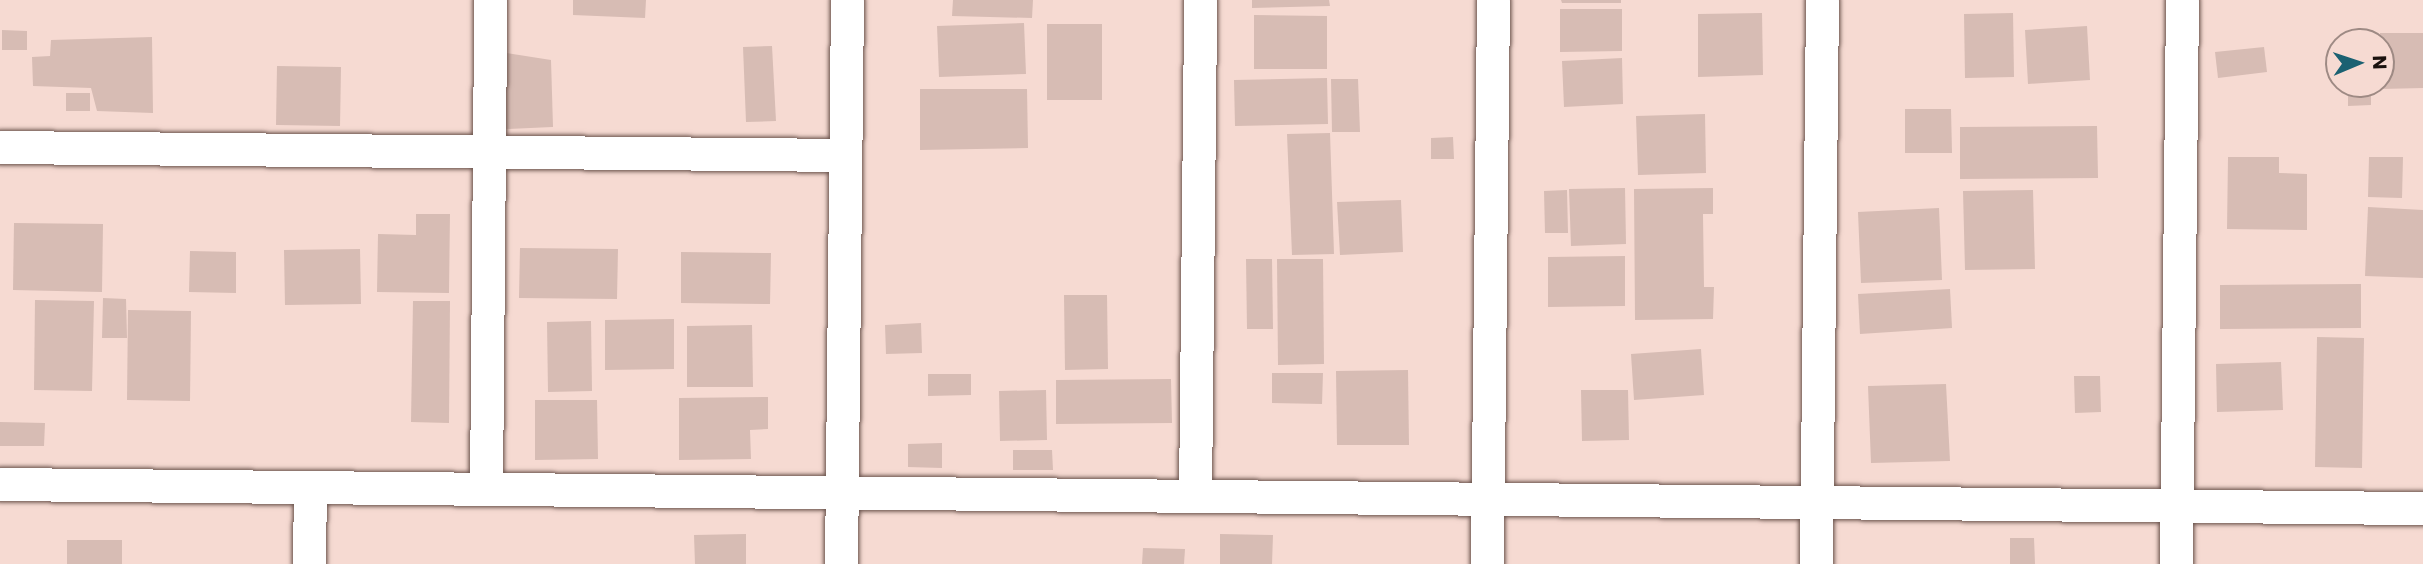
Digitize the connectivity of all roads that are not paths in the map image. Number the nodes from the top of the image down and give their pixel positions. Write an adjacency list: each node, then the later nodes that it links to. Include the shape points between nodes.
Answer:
1 (490, 0): 8 (street)
2 (847, 0): 9 (street)
3 (1200, 0): 14 (street)
4 (1493, 0): 15 (street)
5 (1822, 0): 16 (street)
6 (2182, 0): 17 (street)
7 (0, 147): 8 (street)
8 (489, 152): 9 (street); 12 (street)
9 (845, 155): 13 (street)
10 (0, 484): 11 (street)
11 (310, 487): 12 (street); 19 (street)
12 (486, 489): 13 (street)
13 (842, 492): 14 (street); 20 (street)
14 (1195, 496): 15 (street)
15 (1488, 499): 16 (street); 21 (street)
16 (1817, 502): 17 (street); 22 (street)
17 (2177, 506): 18 (street); 23 (street)
18 (2423, 508)
19 (309, 564)
20 (841, 564)
21 (1487, 564)
22 (1816, 564)
23 (2176, 564)

